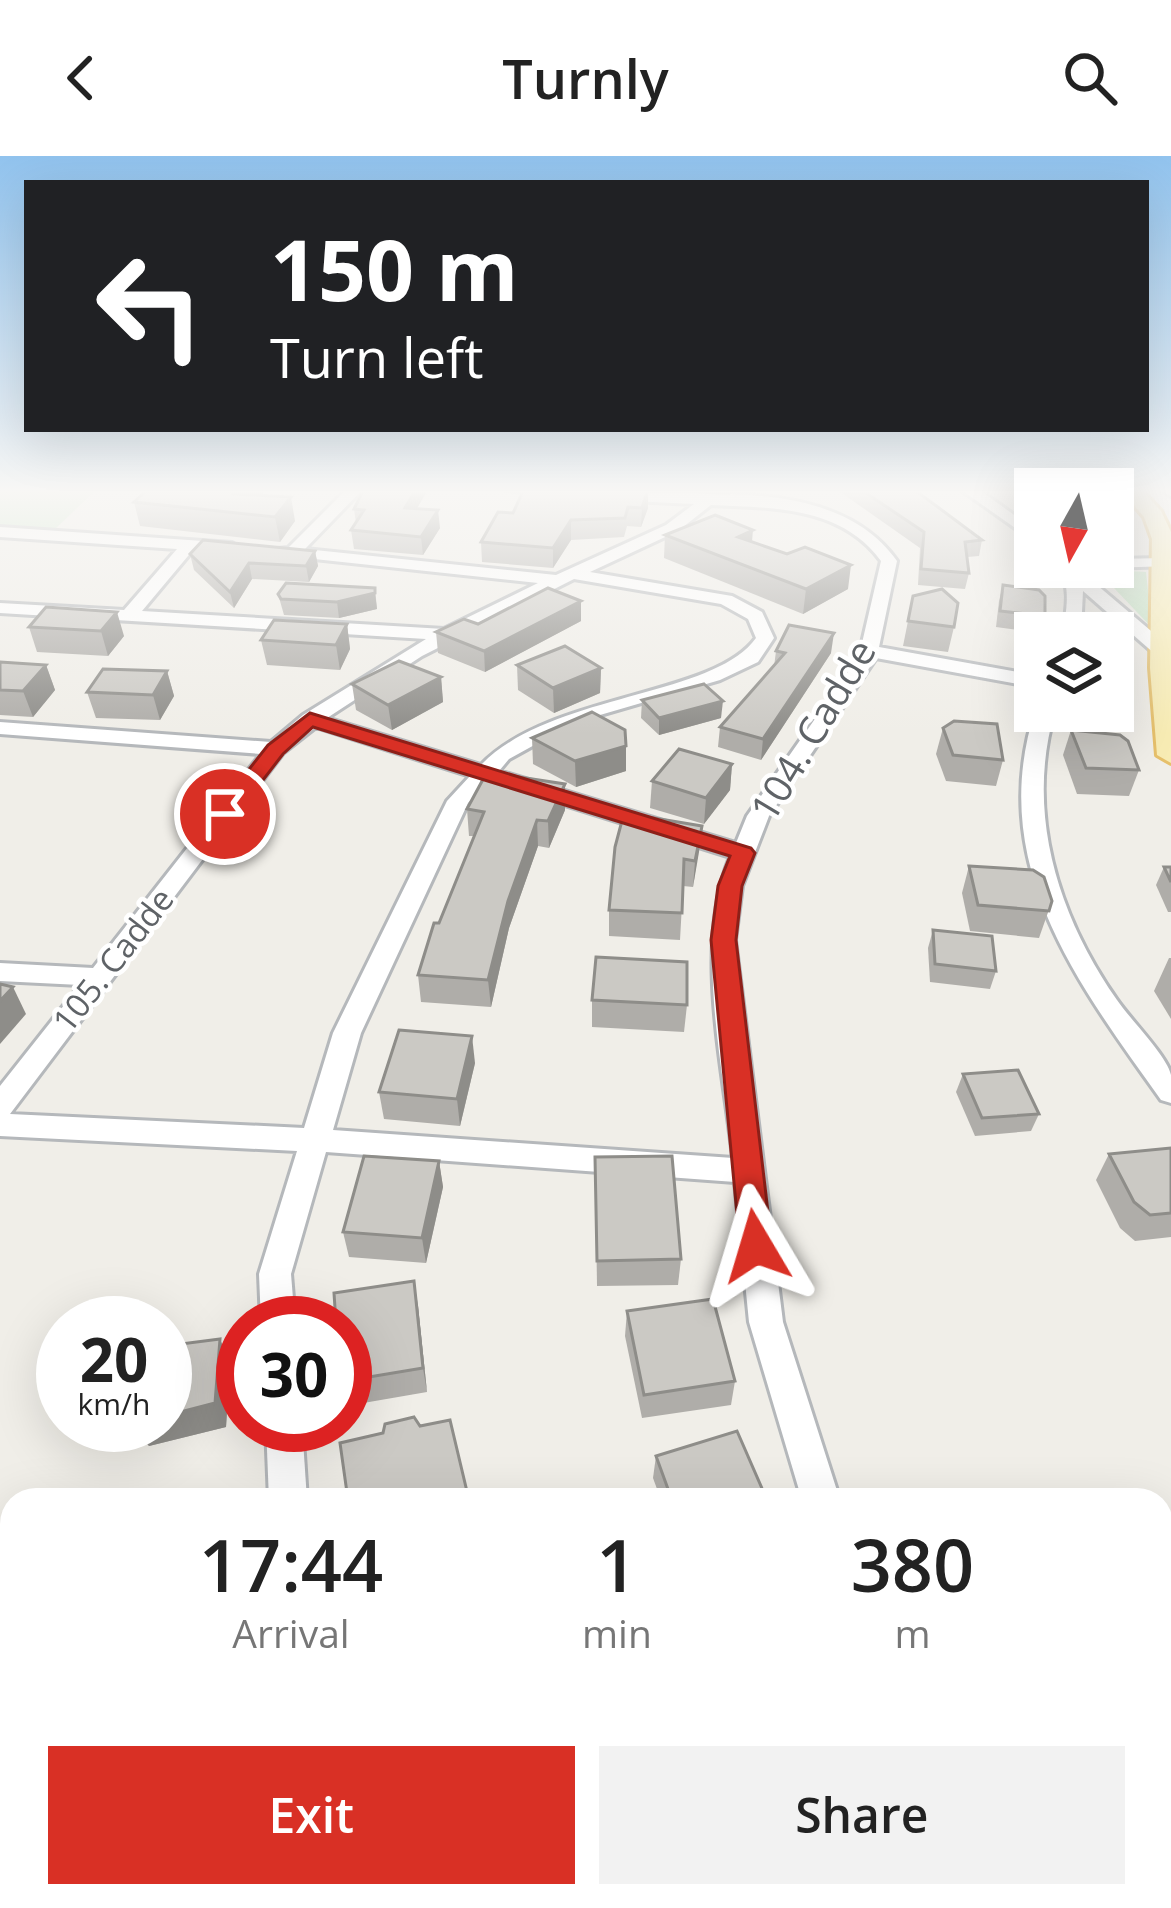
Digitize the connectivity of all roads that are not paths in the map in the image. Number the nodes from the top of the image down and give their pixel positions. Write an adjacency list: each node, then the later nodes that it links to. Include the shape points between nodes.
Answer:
1 (167, 571): 9 (street)
2 (498, 571): 6 (street)
3 (579, 571): 6 (street, 105. Cadde)
4 (887, 571): 11 (street, 104. Cadde)
5 (1165, 571): 12 (main road)
6 (566, 577): 10 (street, 105. Cadde); 19 (street, via 726,600 756,616 765,638 751,658 713,676 569,718)
7 (1095, 588): 12 (street)
8 (0, 608): 9 (street)
9 (128, 616): 10 (street)
10 (448, 635): 14 (street, 105. Cadde)
11 (870, 651): 13 (street); 20 (street, 104. Cadde, via 758,816)
12 (1163, 651): 18 (main road)
13 (1014, 678)
14 (310, 719): 17 (street, 105. Cadde); 19 (street)
15 (0, 728): 17 (street)
16 (1037, 732): 23 (street, via 1033,838 1058,908 1093,986)
17 (276, 749): 22 (street, 105. Cadde)
18 (1171, 755)
19 (486, 772): 20 (street); 26 (street, via 458,801 347,1033)
20 (743, 853): 27 (street, 104. Cadde, via 723,940)
21 (0, 972): 22 (street)
22 (100, 977): 24 (street, 105. Cadde)
23 (1171, 1092)
24 (0, 1107)
25 (0, 1125): 26 (street)
26 (315, 1140): 27 (street); 28 (street, via 275,1274)
27 (747, 1171): 31 (street, 104. Cadde, via 766,1322)
28 (276, 1296)
29 (285, 1452): 30 (street)
30 (287, 1488)
31 (817, 1488)

